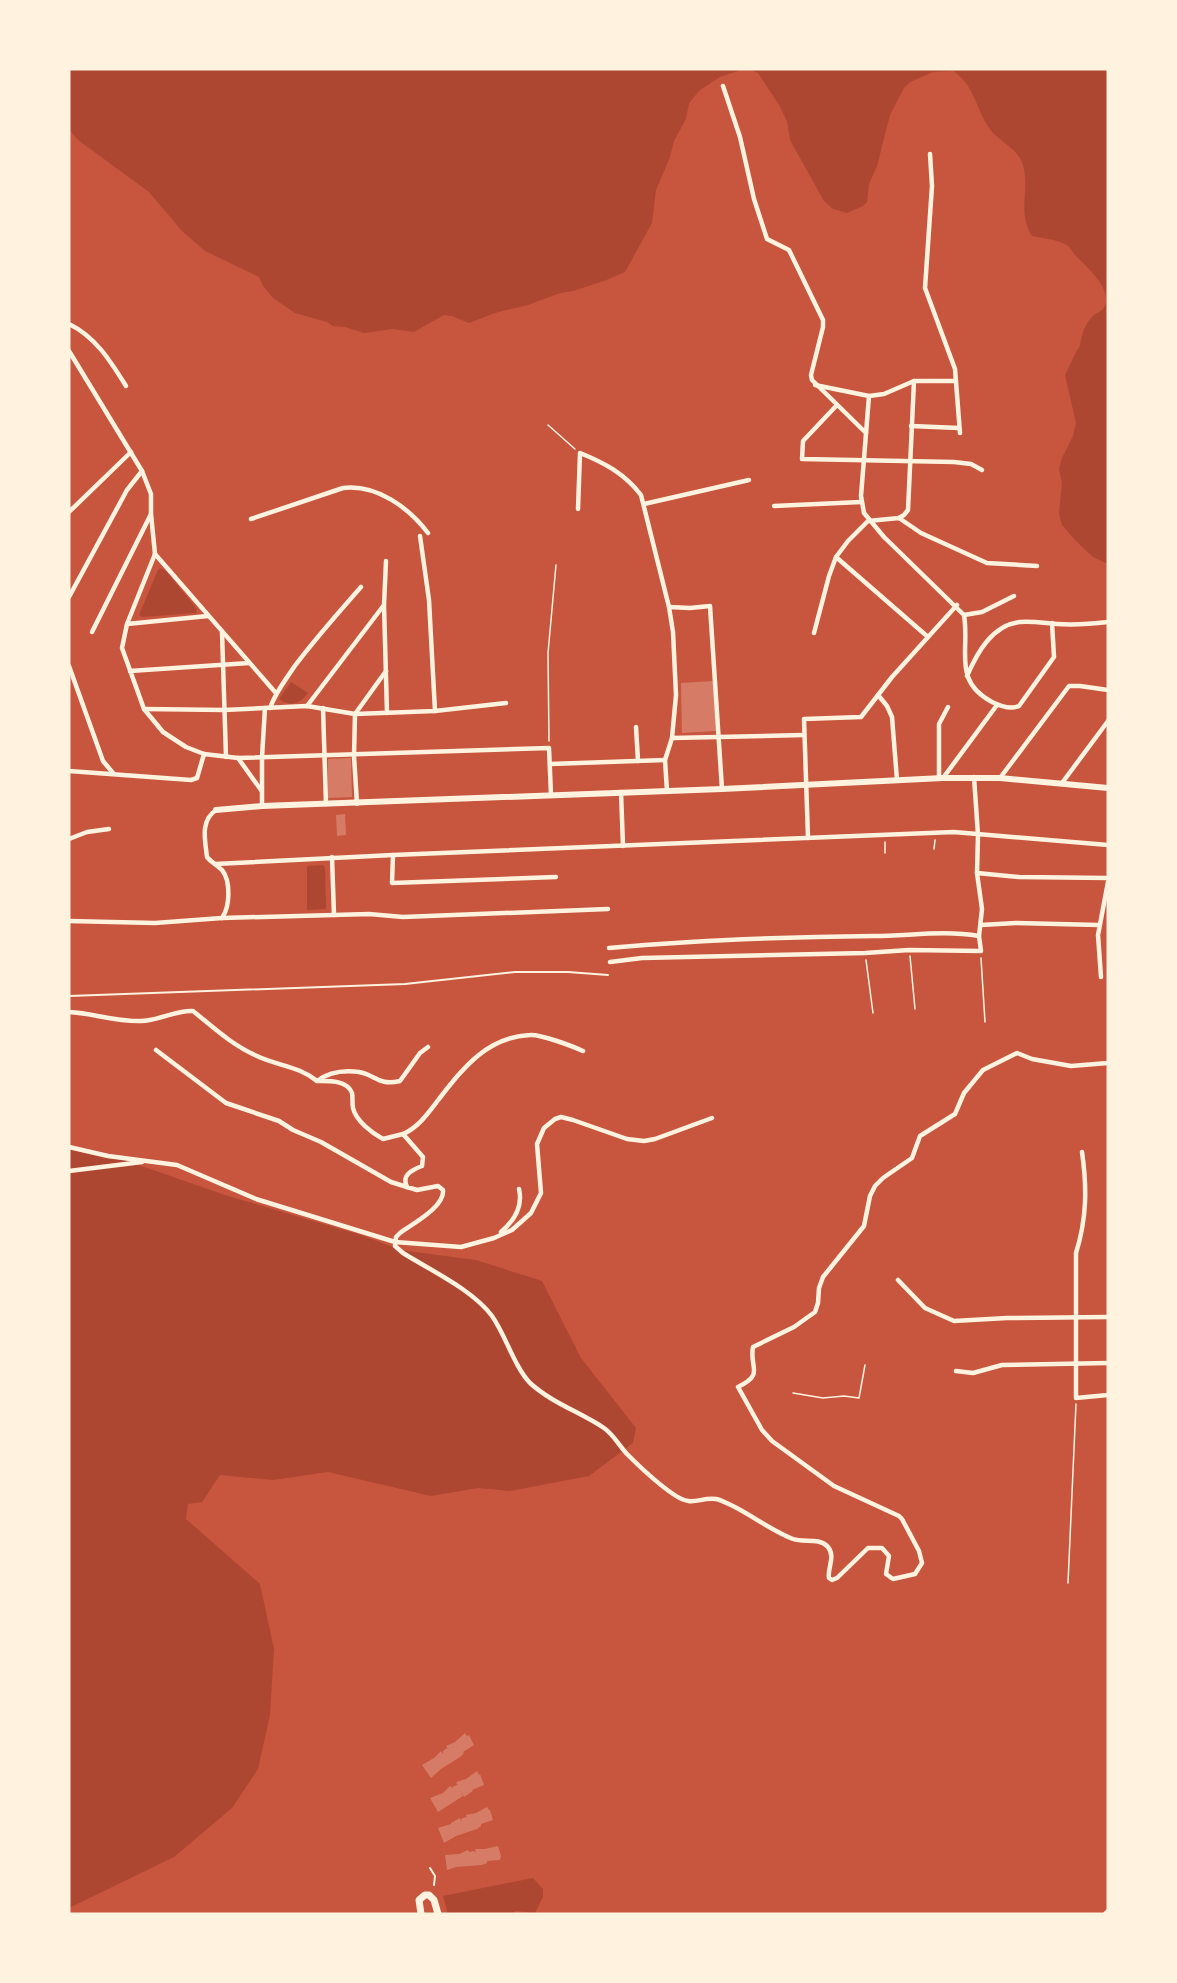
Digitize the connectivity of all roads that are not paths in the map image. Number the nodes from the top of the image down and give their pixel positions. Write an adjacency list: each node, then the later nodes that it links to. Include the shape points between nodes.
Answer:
1 (723, 86): 7 (street, via 767,239 789,250 823,320 811,375)
2 (930, 154): 6 (street, via 932,186 925,288)
3 (69, 324): 8 (street, via 104,353)
4 (69, 351): 13 (street)
5 (914, 381): 6 (street); 9 (street); 11 (street)
6 (956, 381): 11 (street, via 959,430)
7 (815, 385): 9 (street); 10 (street)
8 (126, 386)
9 (869, 396): 12 (street)
10 (837, 405): 12 (street); 14 (street, via 803,441 802,459)
11 (911, 426): 15 (street)
12 (866, 433): 14 (street)
13 (131, 452): 17 (street); 23 (street)
14 (864, 461): 15 (street); 19 (street)
15 (910, 462): 16 (street, via 971,464); 25 (street, via 908,510)
16 (982, 470)
17 (142, 471): 24 (street, via 151,494); 36 (street, via 127,490)
18 (748, 480): 20 (street)
19 (861, 502): 21 (street); 27 (street)
20 (644, 504): 22 (street, via 632,483 619,472 580,453); 39 (street)
21 (774, 506)
22 (578, 509)
23 (69, 512)
24 (151, 514): 30 (street); 45 (street)
25 (898, 518): 27 (street); 33 (street, via 921,533 987,563)
26 (251, 519): 28 (street, via 355,486 399,504)
27 (868, 521): 31 (street); 38 (street)
28 (428, 533)
29 (420, 536): 66 (street, via 429,602)
30 (155, 554): 41 (street); 44 (street)
31 (836, 557): 47 (street); 48 (street)
32 (386, 561): 37 (street)
33 (1037, 566)
34 (362, 587): 56 (street)
35 (1014, 596): 40 (street, via 982,612)
36 (69, 597)
37 (384, 605): 53 (street); 60 (street)
38 (957, 605): 40 (street); 48 (street)
39 (669, 607): 74 (street, via 710,606); 75 (street, via 676,695)
40 (964, 615): 54 (street)
41 (208, 616): 44 (street); 46 (street)
42 (1108, 622): 43 (street)
43 (1052, 623): 54 (street, via 1019,622 1003,626 988,640); 59 (street, via 1052,663 1019,706)
44 (127, 624): 52 (street, via 123,648)
45 (92, 632)
46 (222, 632): 49 (street); 50 (street)
47 (814, 633)
48 (928, 637): 57 (street)
49 (249, 663): 50 (street); 56 (street)
50 (223, 665): 52 (street); 65 (street)
51 (69, 666): 86 (street, via 103,761)
52 (130, 671): 64 (street)
53 (386, 671): 67 (street); 68 (street)
54 (967, 676): 59 (street, via 974,688)
55 (1108, 690): 89 (street, via 1069,686)
56 (276, 692): 62 (street)
57 (878, 695): 73 (street, via 861,717 804,719); 90 (street, via 892,717)
58 (506, 703): 66 (street)
59 (997, 705): 88 (street)
60 (307, 706): 62 (street); 63 (street)
61 (948, 707): 88 (street, via 939,724)
62 (268, 708): 65 (street); 80 (street)
63 (323, 708): 68 (street); 77 (street)
64 (144, 709): 65 (street); 76 (street, via 163,732)
65 (224, 710): 79 (street)
66 (435, 711): 67 (street)
67 (387, 713): 68 (street)
68 (355, 714): 78 (street)
69 (1108, 720): 71 (street)
70 (636, 727): 83 (street)
71 (1102, 729): 72 (street); 91 (street)
72 (1108, 730)
73 (804, 735): 74 (street); 92 (street)
74 (718, 737): 75 (street); 94 (street)
75 (672, 738): 82 (street)
76 (204, 754): 79 (street); 86 (street, via 194,780)
77 (324, 756): 78 (street); 80 (street); 99 (street)
78 (354, 756): 84 (street, via 549,748); 100 (street)
79 (226, 757): 81 (street)
80 (262, 757): 81 (street); 95 (street)
81 (238, 758): 95 (street)
82 (665, 760): 83 (street); 96 (street)
83 (638, 761): 84 (street)
84 (550, 764): 98 (street)
85 (69, 771): 86 (street)
86 (114, 773)
87 (974, 777): 88 (street); 89 (street); 104 (street)
88 (941, 778): 90 (street)
89 (1000, 778): 91 (street)
90 (897, 780): 92 (street)
91 (1062, 783): 93 (street)
92 (806, 785): 94 (street); 105 (street)
93 (1108, 788)
94 (722, 789): 96 (street)
95 (261, 790): 101 (street)
96 (667, 791): 97 (street)
97 (621, 792): 98 (street); 108 (street)
98 (552, 795): 100 (street)
99 (326, 804): 100 (street); 101 (street)
100 (357, 804)
101 (262, 806): 102 (street)
102 (216, 810): 111 (street, via 209,815 204,830 207,857)
103 (109, 828): 106 (street)
104 (978, 835): 105 (street, via 954,832); 107 (street); 112 (street)
105 (808, 838): 108 (street)
106 (69, 839)
107 (1108, 845)
108 (622, 846): 109 (street)
109 (393, 855): 110 (street); 113 (street, via 392,883)
110 (332, 857): 111 (street); 116 (street)
111 (215, 864): 117 (street, via 227,882 226,912)
112 (977, 873): 114 (street); 119 (street)
113 (556, 877)
114 (1108, 880): 120 (street)
115 (608, 909): 116 (street, via 403,917)
116 (334, 915): 117 (street)
117 (222, 918): 118 (street)
118 (69, 921)
119 (981, 925): 120 (street); 121 (street)
120 (1099, 925): 125 (street)
121 (979, 936): 122 (street, via 943,933 779,938); 123 (street, via 981,951 909,950)
122 (609, 948)
123 (610, 962)
124 (608, 975): 126 (lane, via 515,972 405,984)
125 (1101, 977)
126 (69, 996)
127 (69, 1012): 132 (street, via 142,1021 193,1011 235,1046 260,1058 296,1067)
128 (428, 1047): 132 (street, via 400,1081 385,1083 360,1072 335,1072)
129 (156, 1050): 139 (street, via 226,1102 279,1121)
130 (583, 1051): 134 (street, via 532,1034 484,1048 416,1126)
131 (1108, 1063): 142 (street, via 1071,1066 1017,1053 988,1066 964,1093 955,1114 920,1136 912,1158 875,1186 864,1226 823,1277 814,1312 794,1327 753,1347 753,1377 738,1387 762,1430 834,1486 899,1516 921,1557 920,1568 910,1576 887,1576 889,1556 878,1547 868,1548 832,1580 828,1574 831,1553 827,1546 792,1539 717,1499 691,1502 675,1496 605,1429 532,1384 485,1307 471,1294 403,1253)
132 (317, 1081): 134 (street, via 338,1082 349,1089 358,1118 377,1136 383,1139)
133 (712, 1118): 141 (street, via 644,1141 573,1120 555,1119 544,1128 537,1144 541,1185 537,1204 522,1223)
134 (403, 1134): 139 (street, via 424,1162 405,1178)
135 (69, 1147): 137 (street)
136 (1082, 1152): 145 (street, via 1086,1205 1076,1253)
137 (151, 1161): 138 (street); 142 (street, via 177,1165 256,1199)
138 (69, 1172)
139 (407, 1187): 142 (street, via 417,1190 438,1186 444,1194 440,1203 400,1233)
140 (519, 1188): 141 (street, via 519,1209 507,1228)
141 (494, 1238): 142 (street, via 461,1247)
142 (395, 1242)
143 (898, 1280): 145 (street, via 925,1308 954,1322)
144 (1108, 1317): 145 (street)
145 (1075, 1318): 147 (street)
146 (1108, 1363): 147 (street)
147 (1076, 1364): 148 (street, via 1002,1365 973,1372); 149 (street, via 1076,1398)
148 (956, 1371)
149 (1108, 1395)
150 (430, 1868): 151 (lane, via 435,1876)
151 (434, 1885)
152 (421, 1914): 153 (main road, via 419,1900 429,1895)
153 (438, 1914)

